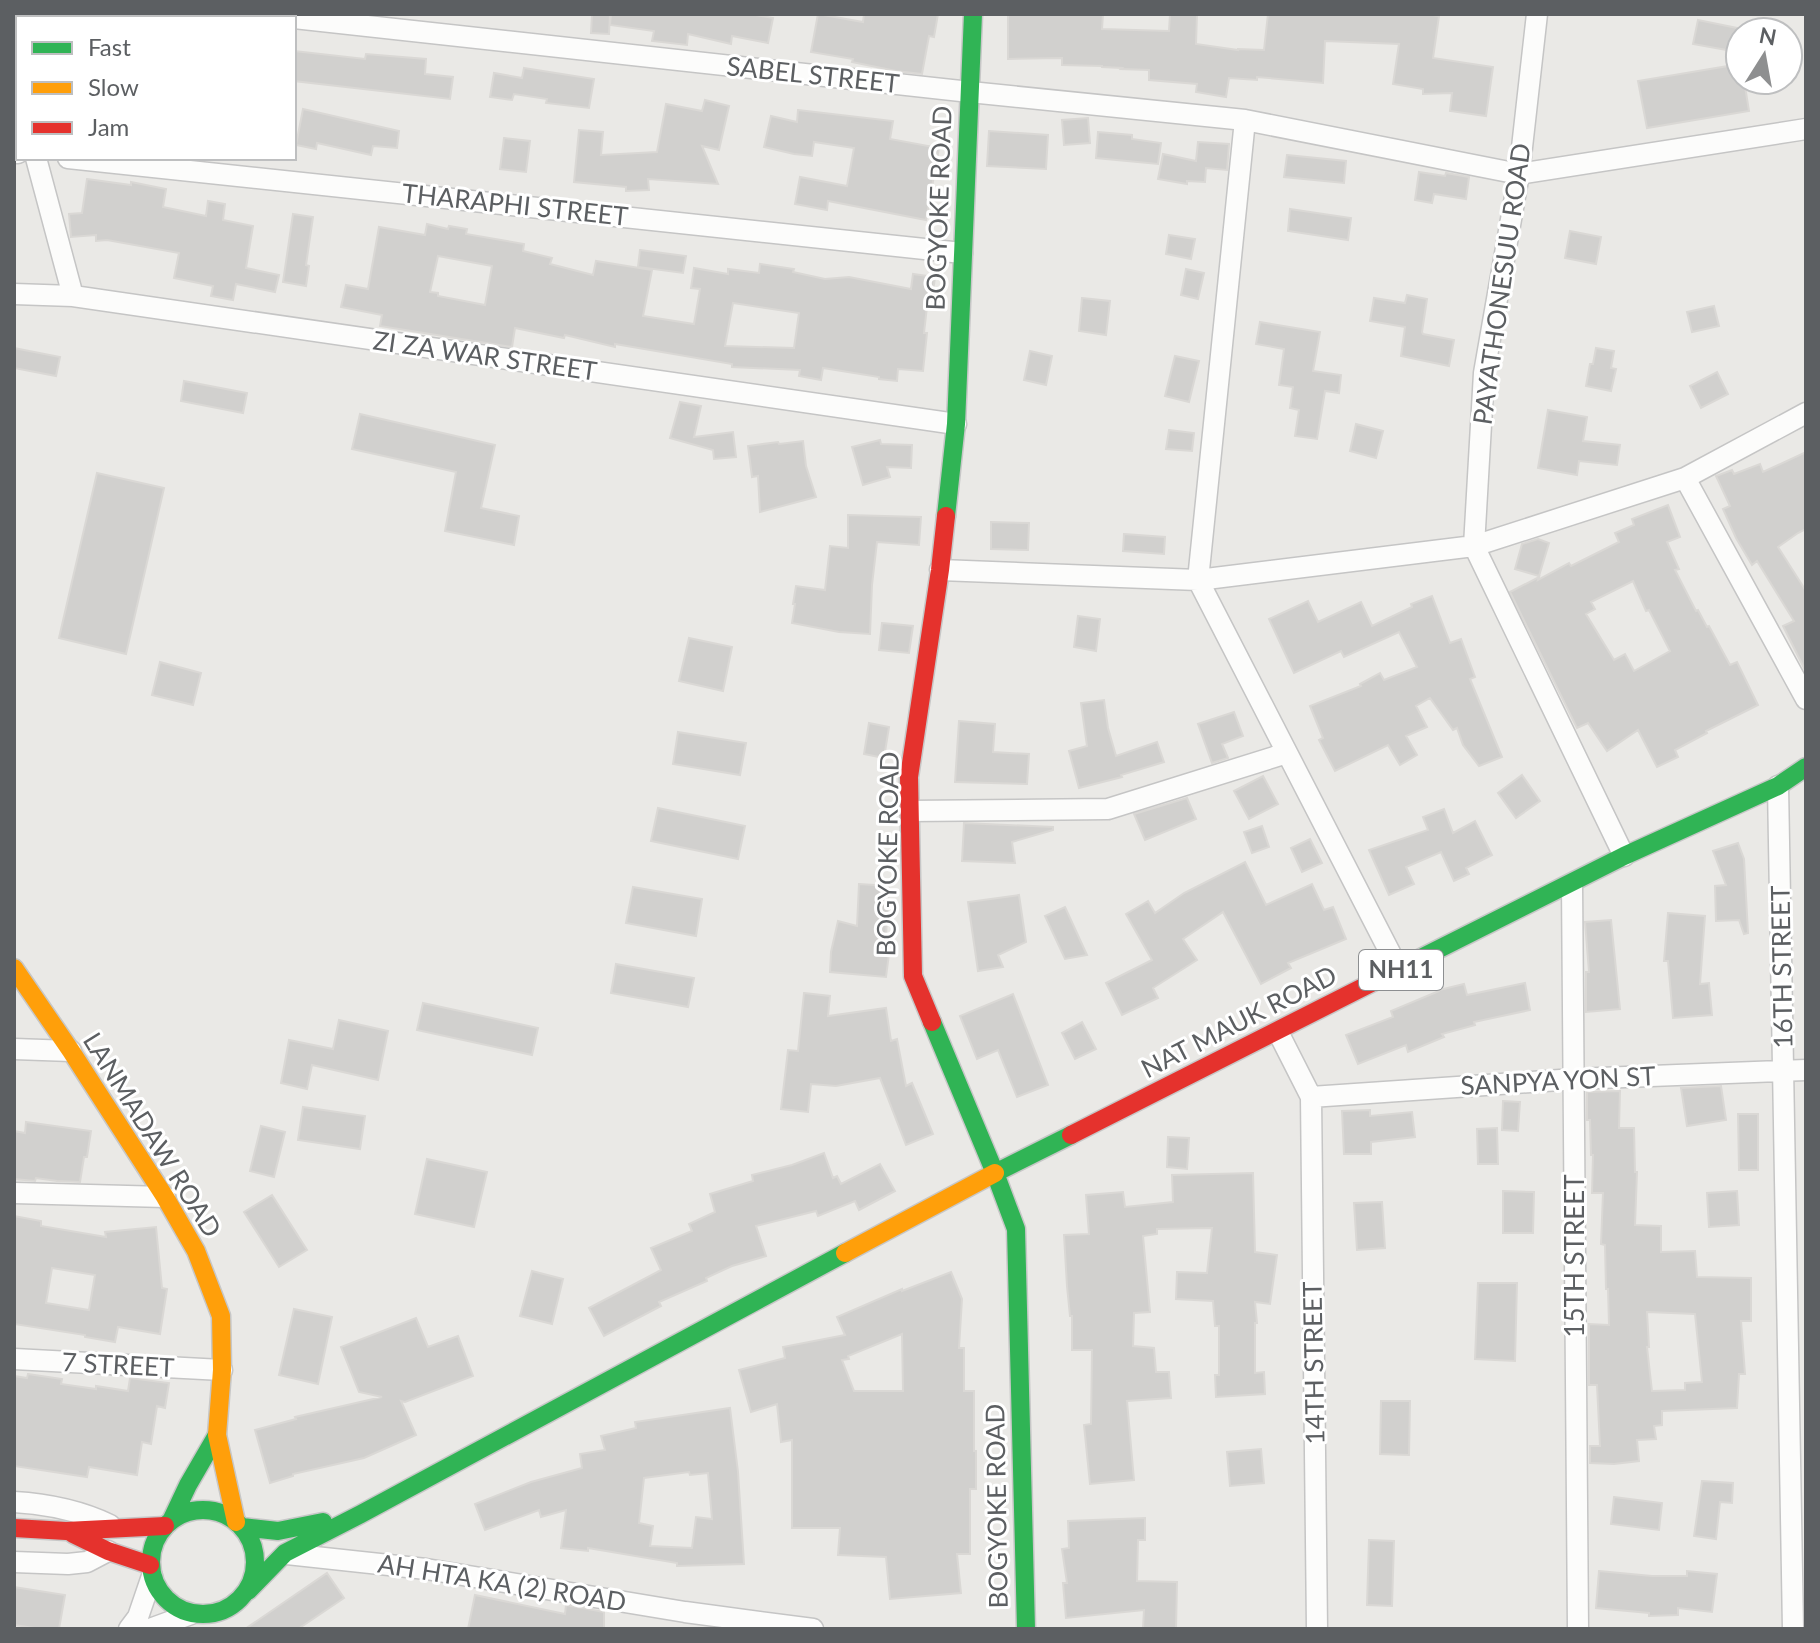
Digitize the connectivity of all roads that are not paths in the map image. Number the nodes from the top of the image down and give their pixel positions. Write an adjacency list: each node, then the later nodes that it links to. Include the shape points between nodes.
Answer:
1 (973, 14): 4 (main road, BOGYOKE ROAD)
2 (1537, 14): 9 (street, PAYATHONESUU ROAD)
3 (296, 18): 4 (street, SABEL STREET)
4 (970, 92): 5 (street, SABEL STREET); 10 (main road, BOGYOKE ROAD)
5 (1245, 120): 9 (street, SABEL STREET); 18 (street)
6 (1806, 129): 9 (street)
7 (37, 160): 12 (street)
8 (87, 160): 10 (street, THARAPHI STREET)
9 (1519, 174): 16 (street, PAYATHONESUU ROAD, via 1484,373)
10 (962, 253): 14 (main road, BOGYOKE ROAD)
11 (14, 294): 12 (street, ZI ZA WAR STREET)
12 (73, 296): 14 (street, ZI ZA WAR STREET)
13 (1806, 413): 15 (street)
14 (956, 424): 17 (main road, BOGYOKE ROAD)
15 (1685, 478): 16 (street); 19 (street)
16 (1474, 546): 18 (street); 24 (street, PAYATHONESUU ROAD)
17 (940, 570): 18 (street); 23 (main road, BOGYOKE ROAD, via 909,777)
18 (1198, 580): 20 (street)
19 (1806, 699)
20 (1287, 753): 23 (street, via 1108,809); 27 (street)
21 (1806, 767): 22 (main road, NAT MAUK ROAD / NH11)
22 (1778, 786): 24 (main road, NAT MAUK ROAD / NH11); 32 (street, 16TH STREET)
23 (910, 811): 35 (main road, BOGYOKE ROAD, via 913,976)
24 (1624, 856): 25 (main road, NAT MAUK ROAD / NH11)
25 (1572, 884): 27 (main road, NAT MAUK ROAD / NH11); 33 (street, 15TH STREET)
26 (14, 968): 30 (main road, LANMADAW ROAD)
27 (1399, 970): 28 (main road, NAT MAUK ROAD / NH11)
28 (1278, 1032): 34 (street); 35 (main road, NAT MAUK ROAD / NH11)
29 (14, 1049): 30 (street)
30 (71, 1051): 37 (main road, LANMADAW ROAD)
31 (1806, 1070): 32 (street, SANPYA YON ST)
32 (1784, 1071): 33 (street, SANPYA YON ST); 61 (street, 16TH STREET)
33 (1574, 1079): 34 (street, SANPYA YON ST); 60 (street, 15TH STREET)
34 (1311, 1097): 59 (street, 14TH STREET)
35 (995, 1173): 42 (main road, NAT MAUK ROAD); 58 (main road, BOGYOKE ROAD, via 1016,1229)
36 (14, 1193): 37 (street)
37 (165, 1197): 39 (main road, LANMADAW ROAD, via 196,1251 221,1316)
38 (14, 1359): 39 (street, 7 STREET)
39 (222, 1370): 40 (main road, LANMADAW ROAD)
40 (217, 1435): 43 (main road, LANMADAW ROAD); 44 (main road, LANMADAW ROAD)
41 (14, 1502): 46 (street, via 67,1508)
42 (361, 1514): 44 (main road, via 278,1531); 49 (main road, NAT MAUK ROAD)
43 (168, 1524): 44 (main road, via 192,1512 216,1512); 46 (main road); 51 (main road, via 154,1544)
44 (239, 1524): 52 (main road, via 253,1547 255,1569)
45 (14, 1528): 47 (main road)
46 (117, 1529): 47 (main road)
47 (66, 1531): 48 (main road)
48 (108, 1551): 50 (street, via 87,1562); 51 (main road)
49 (285, 1553): 52 (main road, NAT MAUK ROAD); 54 (street, AH HTA KA (2) ROAD, via 426,1569)
50 (14, 1562)
51 (151, 1571): 53 (main road, via 167,1601); 55 (street, via 138,1617)
52 (248, 1591): 53 (main road, via 223,1611)
53 (191, 1614): 56 (street)
54 (684, 1620): 57 (street, AH HTA KA (2) ROAD)
55 (129, 1629)
56 (150, 1629)
57 (813, 1629)
58 (1026, 1629)
59 (1317, 1629)
60 (1578, 1629)
61 (1793, 1629)

